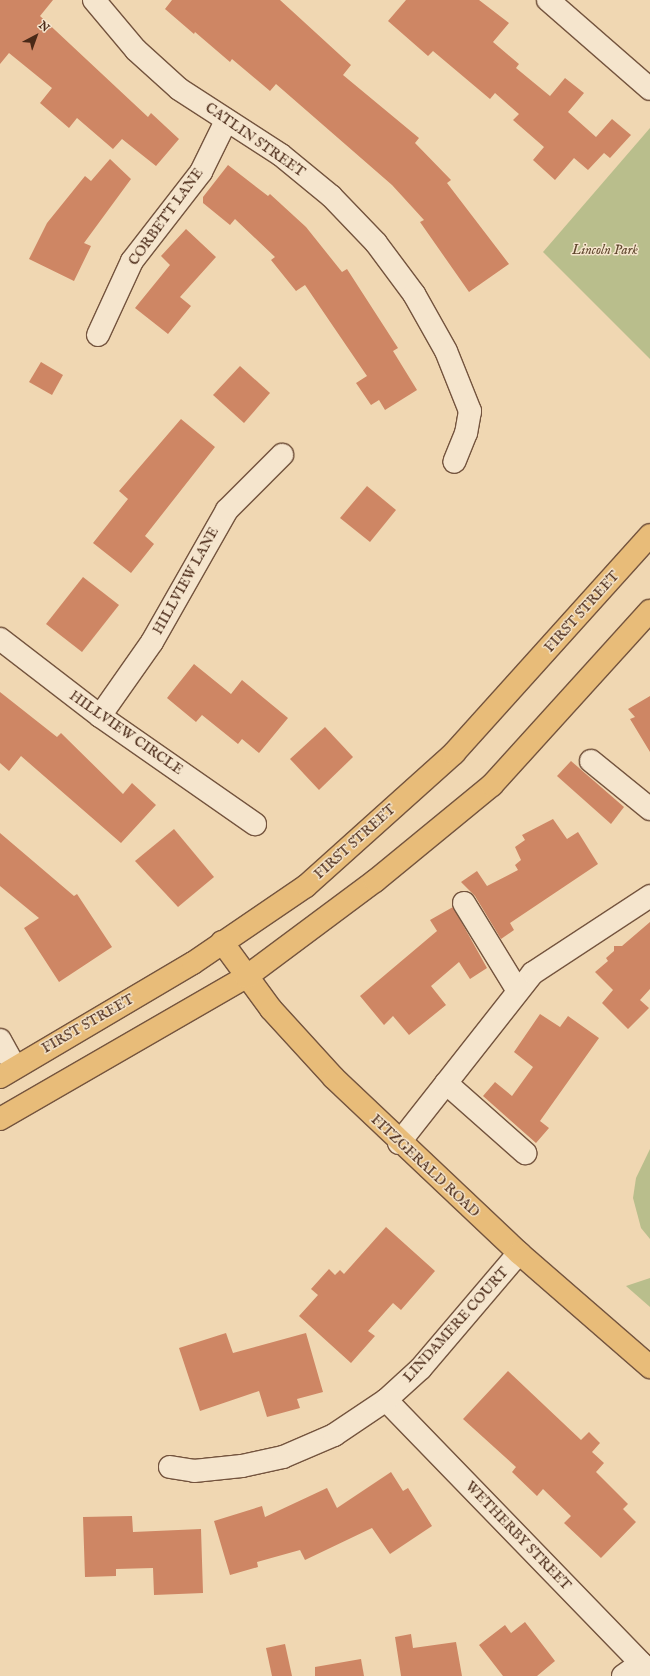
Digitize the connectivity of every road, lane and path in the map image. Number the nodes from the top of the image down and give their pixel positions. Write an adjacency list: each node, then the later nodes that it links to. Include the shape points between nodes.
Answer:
1 (94, 0): 4 (street, CATLIN STREET, via 136,50 179,88)
2 (548, 0): 3 (street)
3 (650, 89)
4 (226, 121): 5 (street, CORBETT LANE, via 201,172 132,261); 7 (street, CATLIN STREET, via 281,155 331,196 376,243 414,294 446,351 470,410 466,433)
5 (98, 335)
6 (282, 455): 11 (street, HILLVIEW LANE, via 227,510 152,642)
7 (454, 462)
8 (650, 535): 17 (main road, FIRST STREET, via 454,753 306,886)
9 (650, 611): 18 (main road, via 492,785 375,881)
10 (0, 638): 11 (street, HILLVIEW CIRCLE)
11 (100, 716): 14 (street, HILLVIEW CIRCLE)
12 (591, 761): 13 (street)
13 (650, 810)
14 (254, 824)
15 (650, 896): 19 (street, via 533,973)
16 (464, 903): 19 (street)
17 (222, 942): 18 (main road, FITZGERALD ROAD); 21 (main road, FIRST STREET, via 193,964)
18 (246, 977): 23 (main road); 24 (main road, FITZGERALD ROAD, via 334,1078)
19 (518, 991): 22 (street)
20 (0, 1040): 21 (street)
21 (8, 1072)
22 (446, 1083): 24 (street); 25 (street)
23 (0, 1119)
24 (399, 1143): 26 (main road, FITZGERALD ROAD)
25 (525, 1152)
26 (519, 1254): 27 (main road, FITZGERALD ROAD); 28 (street, LINDAMERE COURT, via 421,1368)
27 (650, 1367)
28 (386, 1400): 29 (street, LINDAMERE COURT, via 334,1435 283,1457 200,1470); 30 (street, WETHERBY STREET)
29 (170, 1467)
30 (645, 1667): 31 (street)
31 (623, 1676)

